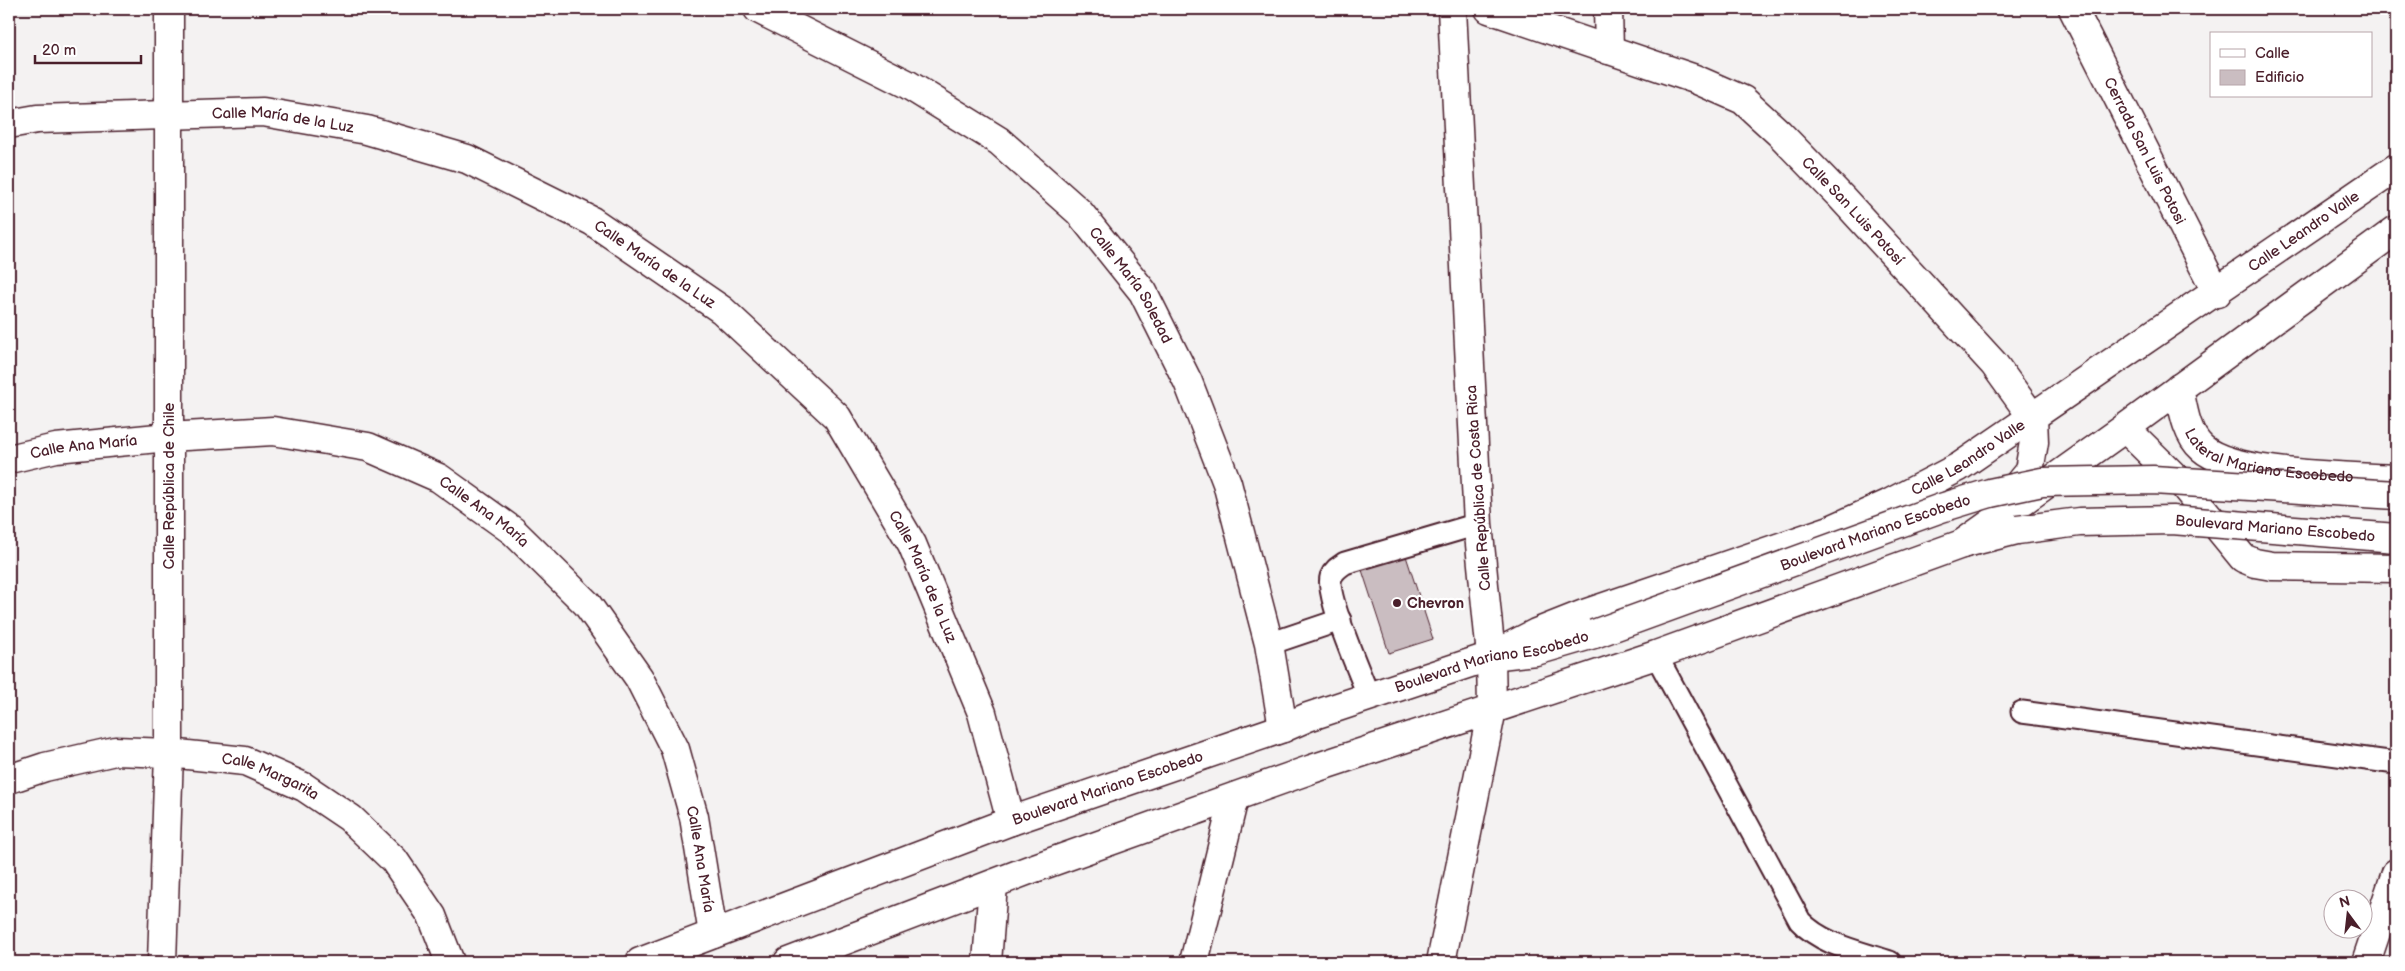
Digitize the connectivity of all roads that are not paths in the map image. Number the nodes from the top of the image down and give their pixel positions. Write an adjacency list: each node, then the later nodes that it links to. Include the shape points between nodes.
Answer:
1 (169, 9): 8 (street, Calle República de Chile)
2 (758, 9): 25 (street, Calle María Soledad, via 907,84 999,141 1079,212 1138,285 1188,382 1227,483)
3 (1452, 9): 20 (street, Calle República de Costa Rica)
4 (1489, 9): 7 (street, Calle San Luis Potosí)
5 (1608, 9): 7 (street)
6 (2073, 9): 12 (street, Cerrada San Luis Potosi)
7 (1609, 50): 14 (street, Calle San Luis Potosí, via 1695,78 1743,100 1780,133 1842,198 1994,364)
8 (168, 114): 9 (street, Calle María de la Luz, via 37,119); 16 (street, Calle República de Chile); 36 (street, Calle María de la Luz, via 263,112 367,130 468,159 592,221 722,310 837,417 912,544 982,713)
9 (9, 124)
10 (2396, 168): 12 (street, Calle Leandro Valle)
11 (2396, 230): 13 (street)
12 (2217, 293): 14 (street, Calle Leandro Valle)
13 (2179, 388): 15 (street); 18 (street, Lateral Mariano Escobedo, via 2193,437 2201,448 2217,458 2237,465 2290,472)
14 (2034, 418): 22 (street, via 2029,471 2016,489); 27 (street, Calle Leandro Valle, via 1959,467 1830,530 1584,614)
15 (2126, 428): 22 (street); 23 (street, via 2185,487 2243,558 2272,566)
16 (168, 437): 17 (street, Calle Ana María, via 56,448); 32 (street, Calle República de Chile); 39 (street, Calle Ana María, via 273,431 368,447 439,478 513,531 587,604 639,678 670,741 694,817)
17 (9, 459)
18 (2396, 479)
19 (2396, 495): 27 (street, Boulevard Mariano Escobedo, bridge, via 2153,480 2042,482 1941,508 1594,634 1536,652)
20 (1478, 524): 24 (lane, via 1345,563 1335,570 1331,578); 27 (street, Calle República de Costa Rica)
21 (2396, 538): 22 (street, Boulevard Mariano Escobedo, bridge, via 2172,520 2079,522 2017,530)
22 (1962, 544): 26 (street, Boulevard Mariano Escobedo)
23 (2396, 568)
24 (1340, 620): 25 (lane); 28 (lane)
25 (1269, 644): 31 (street, Calle María Soledad)
26 (1656, 655): 29 (street, Boulevard Mariano Escobedo); 47 (lane, via 1800,921 1823,939)
27 (1491, 656): 28 (street, Boulevard Mariano Escobedo); 29 (street, Calle República de Costa Rica)
28 (1369, 697): 31 (street, Boulevard Mariano Escobedo)
29 (1492, 709): 35 (street, Boulevard Mariano Escobedo); 46 (street, Calle República de Costa Rica)
30 (2022, 712): 33 (lane)
31 (1283, 728): 36 (street, Boulevard Mariano Escobedo)
32 (169, 753): 34 (street, Calle Margarita, via 115,751); 40 (street, Calle República de Chile); 41 (street, Calle Margarita, via 246,761 304,787 350,818 394,860 432,916)
33 (2396, 763)
34 (9, 779)
35 (1234, 798): 38 (street, Boulevard Mariano Escobedo); 45 (street)
36 (1011, 821): 39 (street, Boulevard Mariano Escobedo)
37 (2396, 873): 48 (street)
38 (993, 885): 43 (street, Boulevard Mariano Escobedo); 44 (street)
39 (713, 934): 42 (street, Boulevard Mariano Escobedo)
40 (162, 962)
41 (450, 962)
42 (640, 962)
43 (788, 962)
44 (987, 962)
45 (1194, 962)
46 (1440, 962)
47 (1890, 962)
48 (2366, 962)

